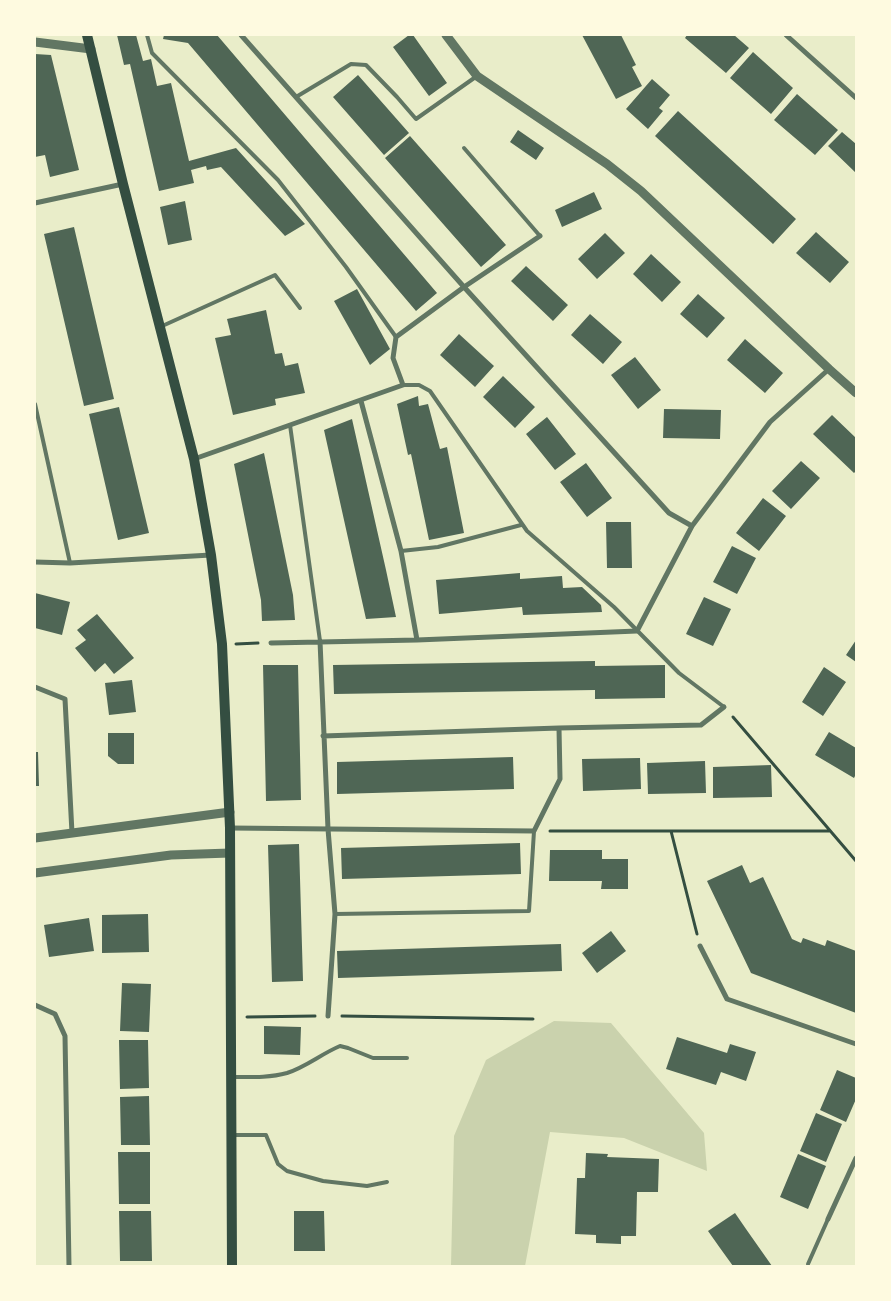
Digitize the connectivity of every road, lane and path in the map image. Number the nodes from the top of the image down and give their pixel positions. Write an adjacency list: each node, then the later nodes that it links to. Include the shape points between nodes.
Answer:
1 (87, 35): 7 (main road)
2 (147, 35): 18 (lane, via 152,53 278,180)
3 (241, 35): 9 (street)
4 (446, 35): 8 (street)
5 (786, 35): 10 (street)
6 (35, 42): 7 (street)
7 (90, 50): 12 (main road)
8 (477, 76): 9 (lane, via 416,119 366,66 352,64); 19 (street, via 608,164 641,191)
9 (296, 97): 15 (street)
10 (856, 98)
11 (464, 148): 14 (lane)
12 (122, 184): 13 (street); 17 (main road)
13 (35, 204)
14 (540, 236): 15 (street)
15 (464, 287): 18 (street); 27 (street, via 669,513)
16 (300, 308): 17 (lane, via 275,275)
17 (160, 328): 25 (main road)
18 (396, 337): 20 (street, via 393,358)
19 (828, 369): 21 (street); 27 (street, via 770,422)
20 (403, 384): 22 (street); 26 (lane, via 419,385 430,391)
21 (856, 393)
22 (360, 400): 24 (street); 28 (street)
23 (35, 404): 31 (lane)
24 (290, 425): 25 (street); 34 (lane)
25 (194, 459): 29 (main road)
26 (521, 524): 28 (lane, via 438,546); 32 (lane)
27 (692, 526): 32 (street)
28 (401, 551): 33 (street)
29 (211, 555): 31 (street); 36 (main road)
30 (35, 562): 31 (street)
31 (70, 563)
32 (637, 631): 33 (street); 38 (lane, via 679,672)
33 (417, 640): 34 (street)
34 (320, 641): 35 (street); 40 (street)
35 (271, 643): 36 (path)
36 (222, 644): 41 (main road)
37 (35, 687): 47 (street, via 65,699)
38 (724, 707): 39 (street, via 701,725); 46 (path)
39 (559, 728): 40 (street); 45 (street, via 560,779)
40 (323, 736): 43 (street)
41 (230, 812): 42 (main road); 47 (street)
42 (230, 828): 43 (street); 49 (main road)
43 (328, 828): 45 (street); 52 (street)
44 (671, 830): 45 (path); 46 (path); 53 (path)
45 (534, 831): 52 (lane, via 529,911)
46 (830, 831): 50 (path)
47 (72, 833): 48 (street)
48 (35, 838)
49 (230, 853): 51 (street, via 171,855); 56 (main road)
50 (856, 862)
51 (35, 873)
52 (335, 914): 55 (street)
53 (700, 946): 58 (street, via 727,999)
54 (35, 1006): 67 (street, via 55,1014 65,1036)
55 (328, 1016): 56 (path); 57 (path)
56 (231, 1017): 60 (main road)
57 (533, 1019)
58 (856, 1044)
59 (407, 1058): 60 (lane, via 373,1058 340,1046 287,1073)
60 (231, 1077): 61 (main road)
61 (231, 1135): 64 (lane, via 266,1135 278,1164 296,1174 367,1186); 68 (main road)
62 (856, 1158): 63 (street)
63 (854, 1166): 65 (street)
64 (386, 1182)
65 (828, 1219): 66 (lane)
66 (808, 1264)
67 (70, 1266)
68 (232, 1266)

